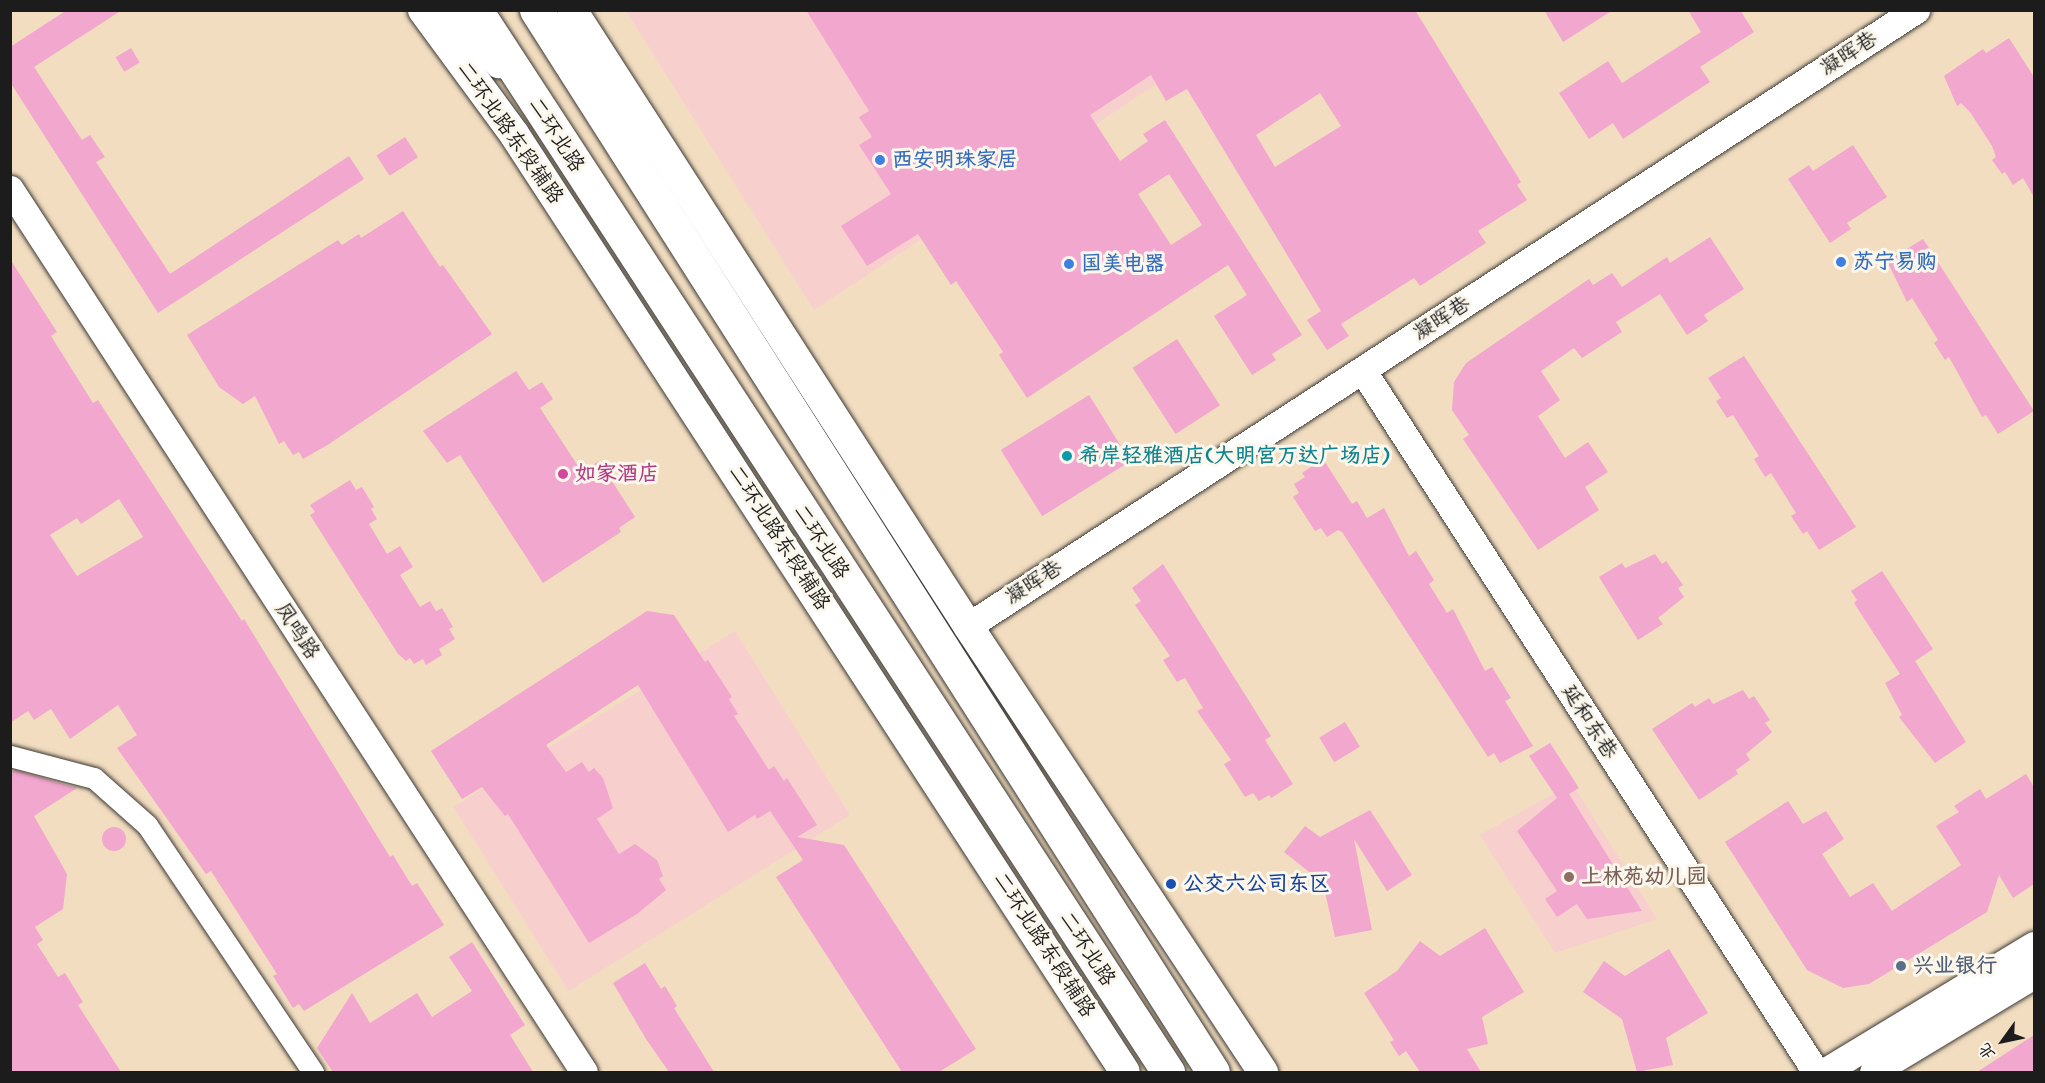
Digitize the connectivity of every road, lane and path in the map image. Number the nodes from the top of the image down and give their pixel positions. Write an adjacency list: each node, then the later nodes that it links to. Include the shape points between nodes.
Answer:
1 (423, 10): 16 (main road, 二环北路东段辅路, via 514,134)
2 (451, 10): 7 (main road)
3 (476, 10): 7 (highway, 二环北路)
4 (536, 10): 18 (highway, 二环北路)
5 (572, 10): 10 (main road)
6 (1916, 10): 9 (street, 凝晖巷)
7 (531, 97): 17 (highway, 二环北路)
8 (10, 189): 15 (street, 凤鸣路)
9 (1363, 371): 10 (street, 凝晖巷); 20 (street, 延和东巷)
10 (968, 626): 19 (main road)
11 (10, 756): 14 (street, via 93,778 147,825)
12 (2034, 945): 21 (street)
13 (2034, 975): 22 (street)
14 (313, 1072)
15 (584, 1072)
16 (1125, 1072)
17 (1168, 1072)
18 (1213, 1072)
19 (1263, 1072)
20 (1816, 1072)
21 (1824, 1072)
22 (1873, 1072)

